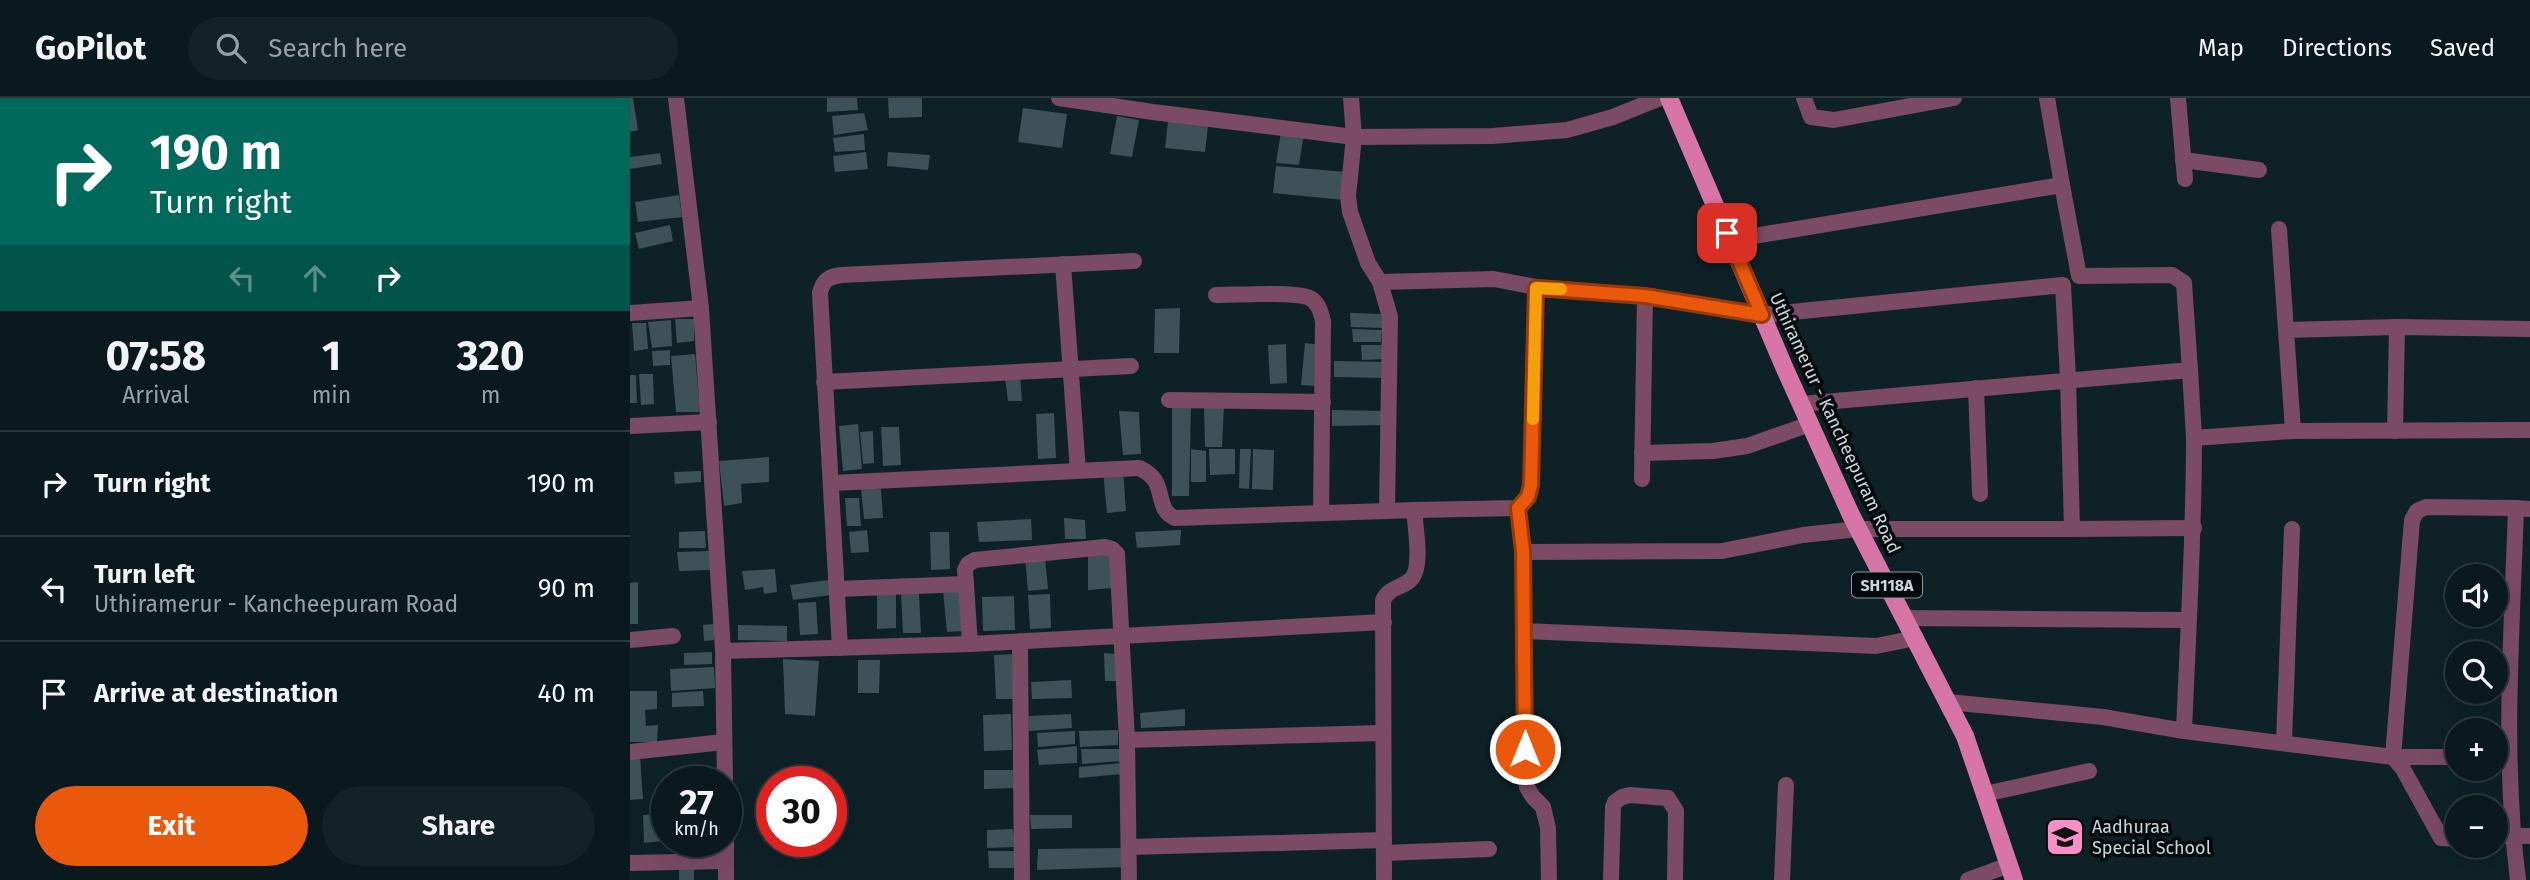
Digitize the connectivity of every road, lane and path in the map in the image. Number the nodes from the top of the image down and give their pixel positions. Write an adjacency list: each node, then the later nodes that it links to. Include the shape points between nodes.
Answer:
1 (676, 98): 26 (street)
2 (1059, 98): 10 (street)
3 (1351, 98): 11 (street)
4 (1660, 98): 11 (street, via 1567,130 1493,136)
5 (1669, 98): 17 (main road, Uthiramerur - Kancheepuram Road / SH118A)
6 (1804, 98): 7 (street, via 1811,117 1835,120)
7 (1954, 98)
8 (2047, 98): 15 (street)
9 (2178, 98): 12 (street)
10 (1154, 105): 11 (street)
11 (1354, 137): 21 (street, via 1350,212 1368,263)
12 (2183, 160): 13 (street); 14 (street)
13 (2259, 170)
14 (2185, 179)
15 (2062, 185): 17 (street); 20 (street)
16 (2279, 229): 31 (street)
17 (1732, 244): 28 (main road, Uthiramerur - Kancheepuram Road / SH118A)
18 (1134, 261): 19 (street)
19 (1063, 264): 33 (street); 36 (street, via 828,277 820,293)
20 (2079, 276): 22 (street); 34 (street, via 2179,278 2184,283)
21 (1380, 282): 23 (street, via 1494,279); 56 (street, via 1390,317)
22 (2063, 285): 28 (street); 35 (street)
23 (1536, 288): 25 (street); 53 (street, via 1531,485)
24 (1216, 295): 39 (street, via 1300,295 1316,302 1323,321)
25 (1645, 296): 28 (street); 48 (street)
26 (701, 308): 27 (street); 41 (street)
27 (630, 313)
28 (1762, 315): 40 (main road, Uthiramerur - Kancheepuram Road / SH118A)
29 (2397, 327): 30 (street); 31 (street); 46 (street)
30 (2530, 329)
31 (2286, 330): 45 (street)
32 (1131, 366): 33 (street)
33 (1071, 369): 36 (street); 49 (street)
34 (2190, 370): 35 (street); 47 (street)
35 (2068, 379): 37 (street); 60 (street)
36 (824, 382): 51 (street)
37 (1976, 388): 40 (street); 52 (street)
38 (1169, 400): 39 (street)
39 (1323, 402): 57 (street)
40 (1801, 404): 42 (main road, Uthiramerur - Kancheepuram Road / SH118A)
41 (709, 422): 43 (street); 76 (street)
42 (1810, 424): 48 (street, via 1747,446); 59 (main road, Uthiramerur - Kancheepuram Road / SH118A)
43 (630, 426)
44 (2530, 430): 46 (street)
45 (2293, 431): 46 (street); 47 (street)
46 (2395, 431)
47 (2194, 438): 58 (street)
48 (1642, 453): 50 (street)
49 (1078, 471): 51 (street); 57 (street, via 1147,471 1159,484 1163,508 1175,518)
50 (1642, 479)
51 (832, 483): 64 (street)
52 (1980, 494)
53 (1518, 508): 55 (street); 62 (street)
54 (2523, 508): 78 (street); 85 (street, via 2426,507 2417,511)
55 (1414, 510): 56 (street); 67 (street, via 1416,571 1411,581 1388,592 1383,600)
56 (1387, 511): 57 (street)
57 (1321, 513)
58 (2194, 528): 60 (street); 66 (street)
59 (1858, 529): 60 (street); 62 (street, via 1723,551); 65 (main road, Uthiramerur - Kancheepuram Road / SH118A)
60 (2072, 529)
61 (2292, 529): 83 (street)
62 (1523, 551): 68 (street)
63 (966, 584): 64 (street); 69 (street, via 965,570 975,560 1112,549 1117,554); 74 (street)
64 (837, 589): 75 (street)
65 (1904, 618): 66 (street); 71 (main road, Uthiramerur - Kancheepuram Road / SH118A)
66 (2188, 620): 79 (street)
67 (1384, 622): 69 (street); 80 (street)
68 (1524, 631): 71 (street, via 1876,646); 107 (street, via 1525,773 1527,787 1543,807 1548,828)
69 (1120, 635): 73 (street); 81 (street)
70 (673, 636): 72 (street)
71 (1916, 638): 77 (main road, Uthiramerur - Kancheepuram Road / SH118A)
72 (630, 640)
73 (1020, 642): 74 (street); 104 (street)
74 (970, 644): 75 (street)
75 (840, 648): 76 (street)
76 (723, 651): 82 (street)
77 (1948, 702): 79 (street, via 2103,717); 91 (main road, Uthiramerur - Kancheepuram Road / SH118A)
78 (2507, 718)
79 (2183, 731): 83 (street)
80 (1382, 733): 81 (street); 96 (street)
81 (1127, 740): 97 (street)
82 (724, 742): 84 (street); 87 (street)
83 (2284, 742): 85 (street)
84 (630, 752)
85 (2393, 757): 86 (street); 95 (street)
86 (2445, 757)
87 (724, 766)
88 (2089, 771): 91 (street)
89 (2506, 781): 93 (street)
90 (1786, 785): 110 (street)
91 (1985, 793): 102 (main road, Uthiramerur - Kancheepuram Road / SH118A)
92 (2508, 835): 93 (street)
93 (2512, 835): 94 (street); 112 (street)
94 (2530, 836)
95 (2445, 838)
96 (1384, 846): 97 (street); 98 (street); 106 (street)
97 (1129, 847): 105 (street)
98 (1489, 849)
99 (726, 857): 100 (street)
100 (726, 861): 101 (street); 103 (street)
101 (630, 863)
102 (2012, 872): 111 (street)
103 (726, 880)
104 (1022, 880)
105 (1129, 880)
106 (1384, 880)
107 (1549, 880)
108 (1611, 880): 109 (street, via 1613,807 1630,795 1668,798 1673,804)
109 (1675, 880)
110 (1782, 880)
111 (1968, 880)
112 (2518, 880)

